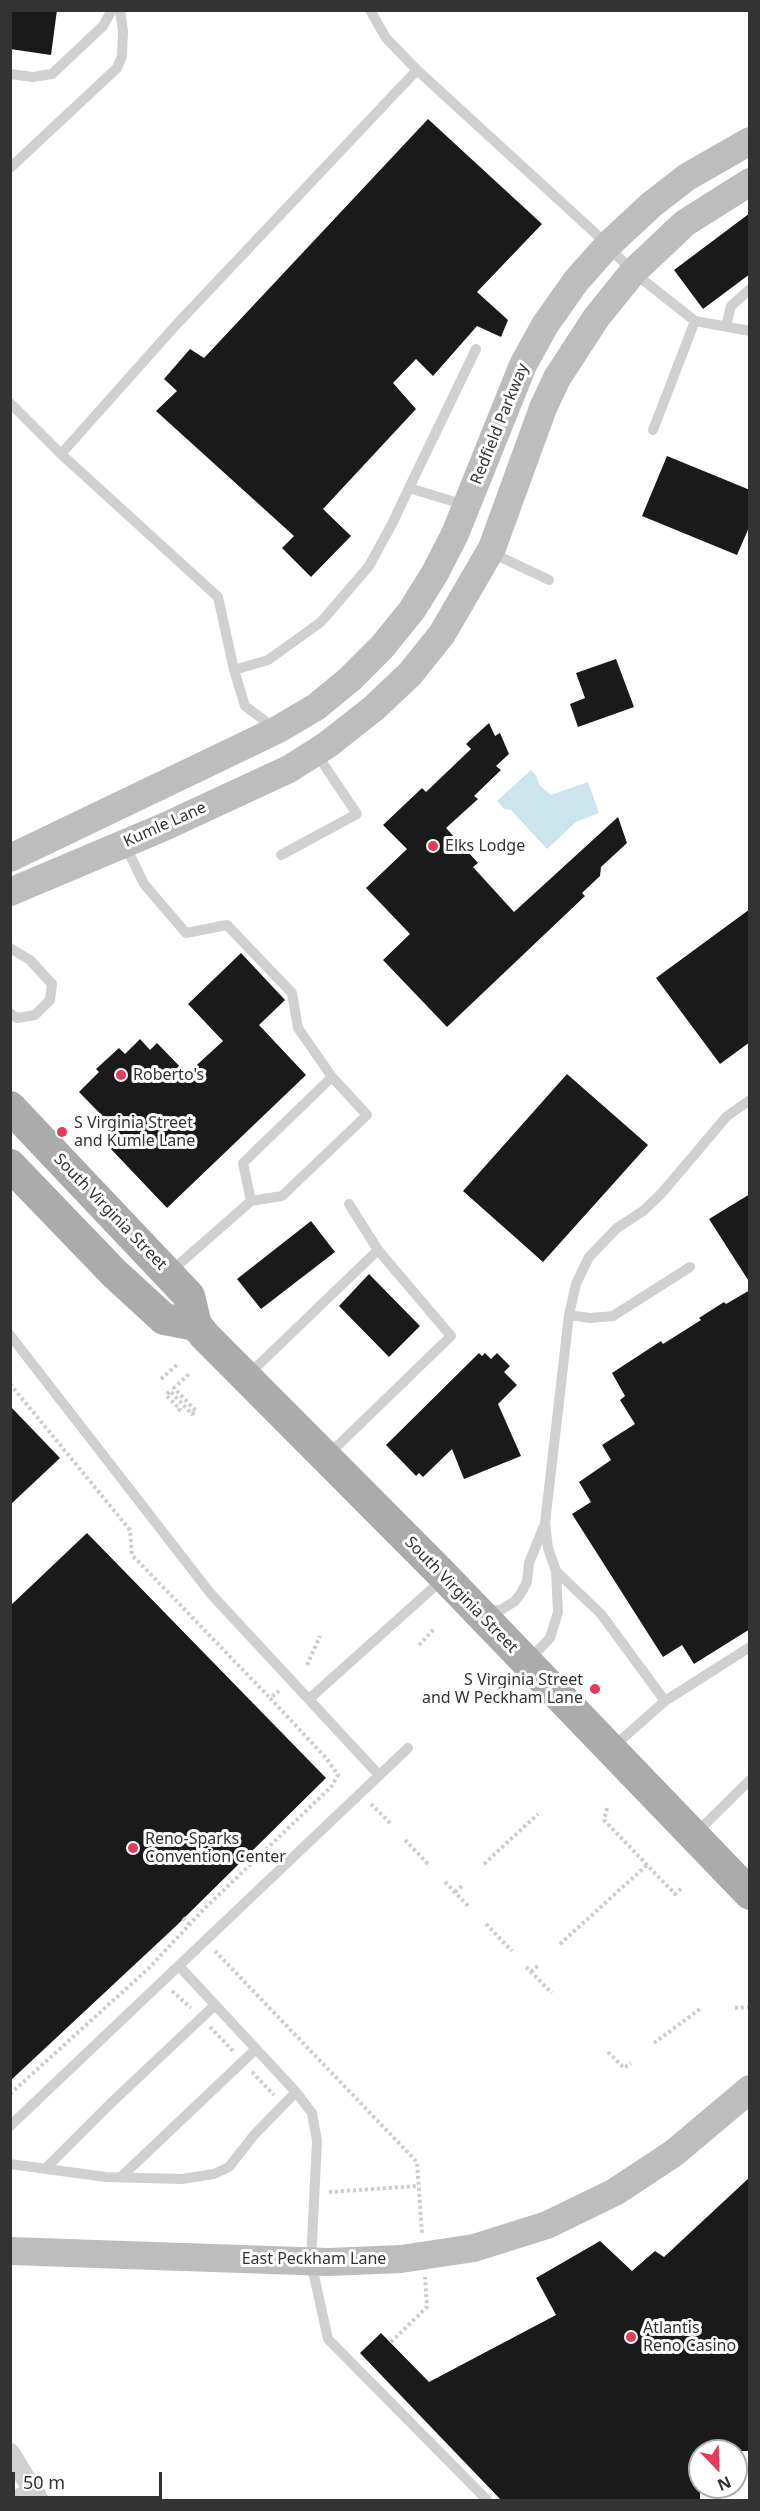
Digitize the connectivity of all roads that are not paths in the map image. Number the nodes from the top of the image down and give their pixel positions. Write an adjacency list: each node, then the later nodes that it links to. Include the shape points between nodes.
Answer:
1 (112, 10): 5 (lane, via 103,26 52,74)
2 (120, 10): 7 (lane, via 122,56 117,68)
3 (370, 10): 4 (lane, via 386,38)
4 (417, 70): 9 (lane); 18 (lane, via 176,325)
5 (10, 74)
6 (750, 141): 9 (street, Redfield Parkway, via 687,177)
7 (10, 168)
8 (750, 182): 10 (street, Redfield Parkway, via 685,223)
9 (608, 245): 10 (lane); 20 (street, Redfield Parkway, via 544,325 523,365)
10 (633, 272): 12 (lane); 21 (street, Redfield Parkway, via 596,318 557,378)
11 (750, 289): 13 (lane, via 731,306)
12 (695, 321): 13 (lane); 17 (lane)
13 (726, 326): 14 (lane)
14 (750, 331)
15 (476, 349): 19 (lane)
16 (10, 403): 18 (lane)
17 (653, 430)
18 (61, 454): 23 (lane, via 218,597)
19 (409, 488): 20 (lane); 23 (lane, via 369,566 321,622 268,660)
20 (466, 506): 24 (street, Redfield Parkway, via 435,573 382,647 316,707)
21 (489, 552): 22 (lane); 25 (street, Redfield Parkway, via 441,634 410,674 374,708)
22 (549, 579)
23 (234, 670): 24 (lane, via 244,706)
24 (277, 730): 25 (street); 28 (street)
25 (316, 752): 26 (street, Kumle Lane, via 289,769); 27 (lane, via 357,814)
26 (124, 843): 29 (street, Kumle Lane); 32 (lane, via 144,884 186,933 227,925 292,993 298,1028)
27 (280, 855)
28 (10, 858)
29 (10, 892)
30 (10, 948): 31 (lane, via 30,960 52,984 50,1000 35,1015 17,1018)
31 (10, 1013)
32 (332, 1077): 36 (lane, via 243,1163); 36 (lane, via 367,1114 282,1196)
33 (750, 1100): 41 (lane, via 727,1116 661,1194 617,1228 589,1257 576,1284)
34 (10, 1107): 40 (main road, South Virginia Street)
35 (10, 1165): 42 (main road, via 164,1319)
36 (251, 1201): 40 (lane)
37 (350, 1204): 38 (lane)
38 (378, 1250): 44 (lane); 45 (lane, via 451,1336)
39 (690, 1267): 41 (lane, via 613,1316)
40 (169, 1273): 42 (main road, South Virginia Street, via 189,1296)
41 (569, 1315): 46 (lane)
42 (196, 1325): 44 (main road, South Virginia Street)
43 (10, 1335): 52 (lane, via 211,1594)
44 (246, 1377): 45 (main road, South Virginia Street)
45 (326, 1457): 48 (main road, South Virginia Street)
46 (545, 1523): 47 (lane); 49 (lane, via 529,1563 527,1582 515,1601 501,1610)
47 (556, 1571): 51 (lane, via 558,1612 550,1638); 53 (lane, via 601,1614)
48 (445, 1577): 49 (main road, South Virginia Street); 52 (lane)
49 (477, 1611): 51 (main road, South Virginia Street)
50 (750, 1647): 53 (lane)
51 (527, 1662): 55 (main road, South Virginia Street)
52 (309, 1699): 56 (lane)
53 (665, 1701): 55 (lane)
54 (408, 1748): 56 (lane)
55 (610, 1749): 58 (main road, South Virginia Street)
56 (379, 1776): 60 (lane)
57 (750, 1780): 58 (lane)
58 (693, 1836): 59 (main road, South Virginia Street)
59 (750, 1894)
60 (179, 1966): 61 (lane); 65 (lane)
61 (216, 2005): 62 (lane); 67 (lane)
62 (256, 2049): 64 (lane); 68 (lane)
63 (750, 2089): 70 (street, East Peckham Lane, via 644,2175 547,2225 443,2254)
64 (296, 2092): 68 (lane, via 229,2167 214,2174 182,2179); 70 (lane, via 312,2113 317,2141)
65 (10, 2126)
66 (10, 2164): 67 (lane)
67 (46, 2168): 68 (lane)
68 (121, 2177)
69 (10, 2251): 70 (street, East Peckham Lane)
70 (311, 2262): 74 (lane, via 328,2339)
71 (13, 2462): 72 (street)
72 (35, 2494): 73 (lane)
73 (10, 2498)
74 (487, 2500)

